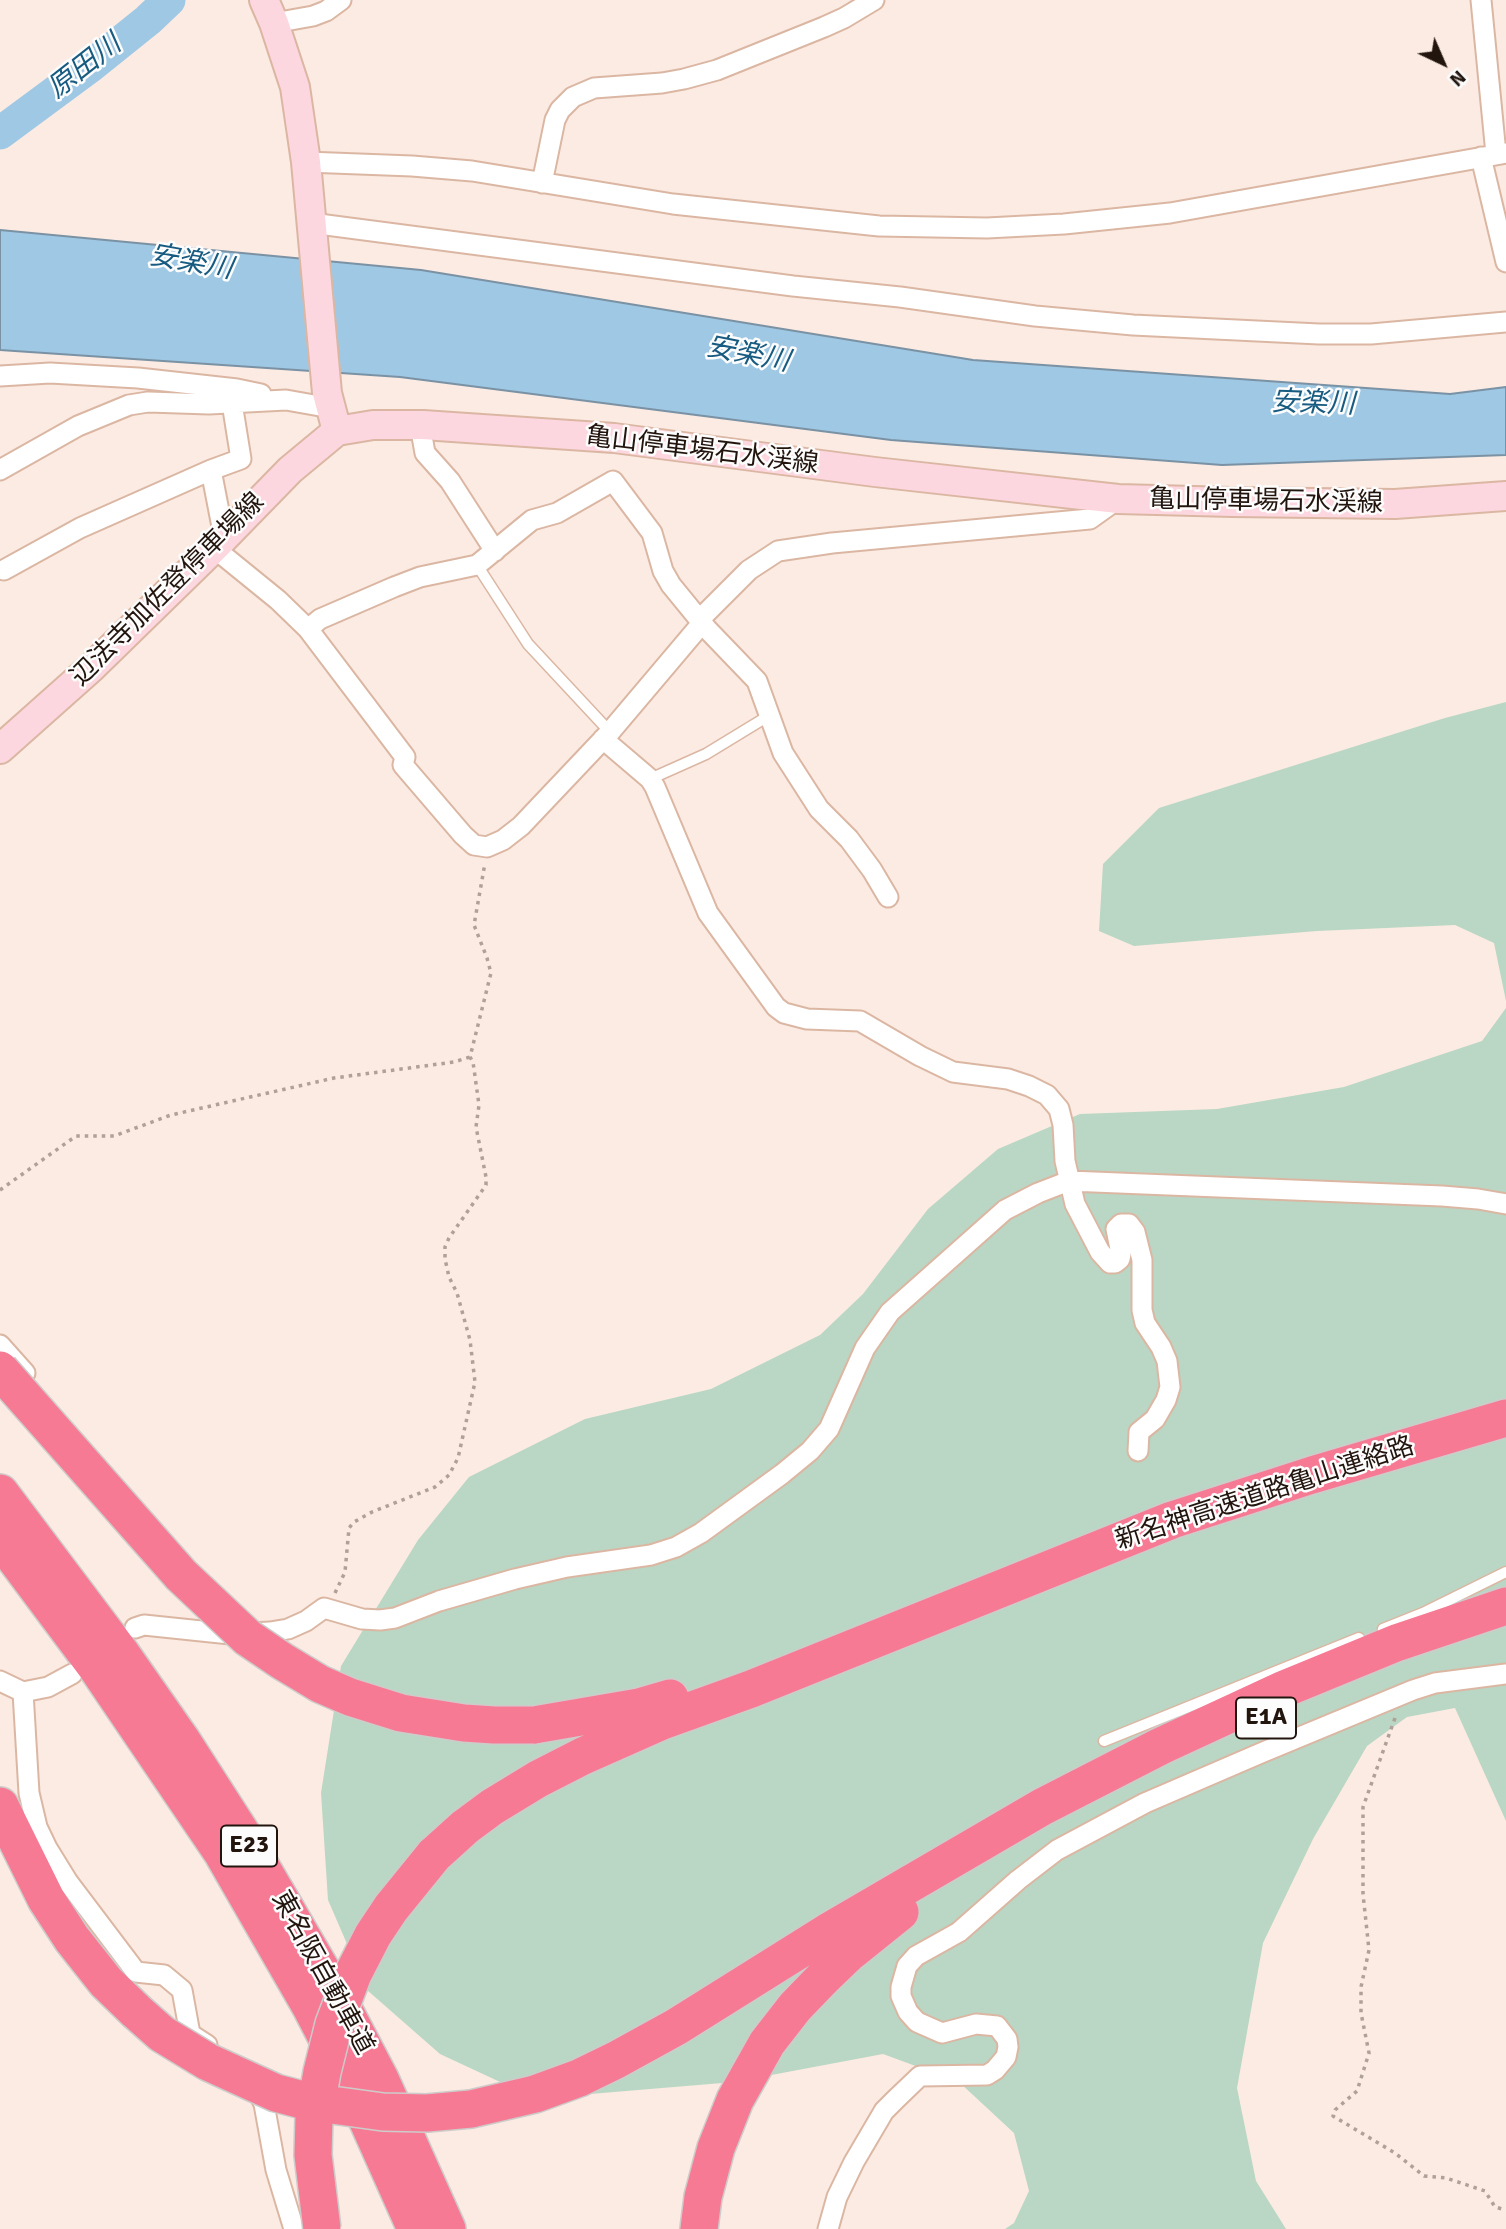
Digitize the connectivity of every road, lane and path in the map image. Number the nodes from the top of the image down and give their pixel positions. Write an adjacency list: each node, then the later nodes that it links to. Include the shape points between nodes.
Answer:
1 (341, 0): 4 (street, via 313,16)
2 (874, 0): 7 (street, via 834,23 717,70 673,81 594,88 573,97 555,120)
3 (1481, 0): 5 (street)
4 (269, 11): 6 (main road, via 295,87)
5 (1494, 155): 7 (street, via 1170,213 987,228 879,226 726,211); 9 (street)
6 (306, 162): 7 (street, via 472,171); 8 (main road)
7 (542, 183)
8 (312, 229): 10 (street, via 1133,325 1371,334); 14 (main road)
9 (1506, 262)
10 (1506, 322)
11 (0, 376): 12 (street, via 50,373 138,378 237,389)
12 (286, 400): 13 (street); 14 (street)
13 (232, 403): 16 (street, via 129,405 78,426); 17 (street, via 241,459)
14 (331, 411): 15 (main road, 亀山停車場石水渓線, via 373,425); 20 (main road, 辺法寺加佐登停車場線, via 290,470)
15 (420, 425): 19 (main road, 亀山停車場石水渓線, via 614,438); 21 (street, via 425,453 450,481)
16 (0, 470)
17 (211, 470): 20 (street); 23 (street, via 80,528)
18 (1506, 496): 19 (main road, 亀山停車場石水渓線, via 1395,504)
19 (1118, 499): 24 (street, via 1090,519 778,551 748,570)
20 (219, 543): 25 (street); 28 (main road, 辺法寺加佐登停車場線)
21 (495, 551): 22 (street); 24 (street, via 532,520 557,513 613,481 652,533 671,585)
22 (477, 565): 25 (street, via 420,577); 27 (lane, via 528,644)
23 (4, 570)
24 (701, 621): 26 (street, via 757,681); 27 (street)
25 (307, 629): 30 (street, via 405,757 403,765 463,835 474,845)
26 (770, 715): 29 (lane, via 706,754); 31 (street, via 783,753 819,809 849,839)
27 (607, 736): 29 (street); 30 (street, via 521,826)
28 (0, 749)
29 (650, 779): 33 (street, via 708,913 776,1007 807,1019 860,1021 953,1072 1008,1079 1040,1091 1059,1109)
30 (487, 848): 32 (path, via 474,925 491,973)
31 (888, 897)
32 (470, 1057): 34 (path, via 334,1078 171,1115 114,1136 76,1136); 45 (path, via 486,1185 445,1247 474,1363 475,1382 458,1458 449,1475 435,1487 354,1522 349,1528 345,1572)
33 (1069, 1181): 35 (street, via 1441,1196); 39 (street, via 1080,1214 1110,1263 1120,1259 1115,1229 1121,1224 1129,1224 1139,1246 1142,1310 1167,1361 1170,1387 1155,1419 1139,1432); 45 (street, via 1005,1210 890,1312 865,1348 829,1429 810,1451 701,1533 651,1555 515,1579 395,1618 362,1619)
34 (0, 1190)
35 (1506, 1204)
36 (0, 1345): 48 (street, via 189,1559)
37 (0, 1370): 43 (highway, bridge, via 181,1575 248,1638 320,1684 401,1713 464,1723 534,1725 639,1707)
38 (1506, 1418): 43 (highway, 新名神高速道路亀山連絡路, via 1172,1520)
39 (1138, 1451)
40 (0, 1493): 60 (highway, 東名阪自動車道 / E23, via 122,1655 257,1859 380,2079)
41 (0, 1538): 59 (highway, 東名阪自動車道 / E23, via 100,1672 222,1853 354,2090)
42 (1506, 1572): 54 (lane, via 1423,1613)
43 (1027, 1579): 58 (highway, bridge, via 583,1756 492,1807 434,1855 373,1935 334,2024 314,2117 313,2155)
44 (1506, 1606): 55 (highway, bridge, via 1396,1643 1149,1752 1042,1807 676,2026 579,2078 471,2109 383,2112 310,2102 276,2093 208,2062 162,2034 107,1982 72,1939)
45 (324, 1608): 48 (street, via 306,1621)
46 (1506, 1622): 61 (highway, E1A, via 1315,1697 1173,1760 1034,1830 887,1921 849,1953 766,2043 716,2148)
47 (135, 1628): 48 (street)
48 (270, 1632)
49 (72, 1674): 52 (street)
50 (1506, 1674): 53 (street, via 1435,1683)
51 (0, 1681): 52 (street)
52 (23, 1692): 57 (street, via 29,1793 47,1847 136,1972 164,1975 182,1990 190,2034 247,2069 264,2104 276,2170)
53 (1395, 1699): 56 (path, via 1395,1716 1363,1807 1363,1894 1369,1950 1360,1987 1369,2053 1357,2091 1333,2116 1424,2176 1485,2191 1495,2207); 62 (street, via 1145,1803 1057,1850 959,1932 916,1956 907,1966 901,1987 908,2012 917,2022 942,2032 976,2024 997,2026 1007,2039 1006,2057 987,2075 920,2076 896,2099 853,2162)
54 (1104, 1741)
55 (0, 1805)
56 (1506, 2210)
57 (294, 2229)
58 (322, 2229)
59 (416, 2229)
60 (447, 2229)
61 (699, 2229)
62 (828, 2229)

